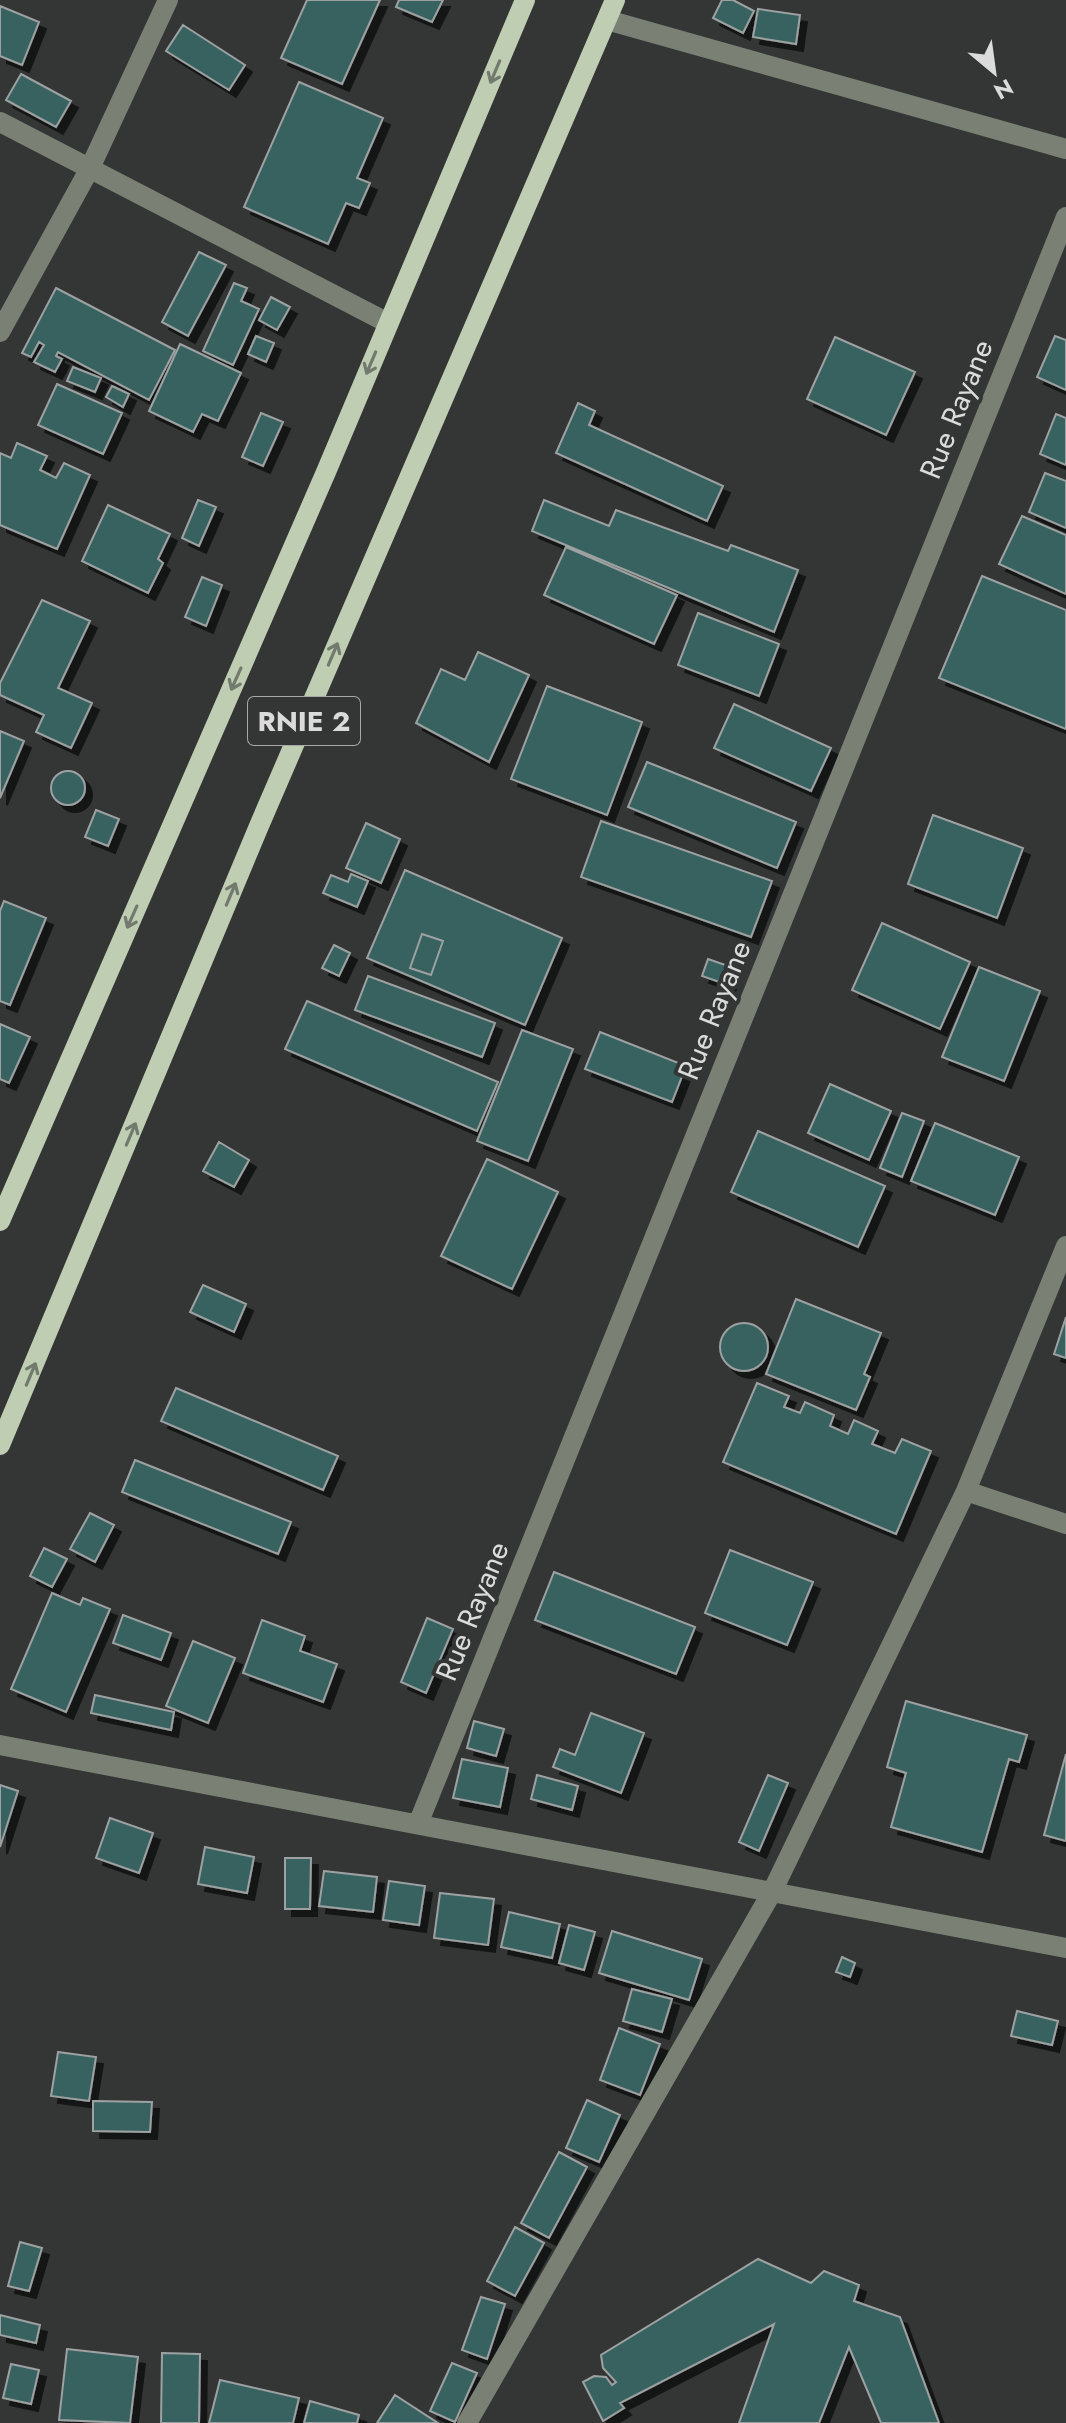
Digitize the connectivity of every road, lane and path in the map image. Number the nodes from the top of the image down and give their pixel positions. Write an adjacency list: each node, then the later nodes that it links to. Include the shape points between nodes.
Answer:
1 (168, 0): 7 (street)
2 (525, 0): 9 (main road, RNIE 2, one-way to 9)
3 (615, 0): 4 (main road, RNIE 2)
4 (607, 20): 6 (street); 13 (main road, RNIE 2, one-way to 4, via 259,826)
5 (0, 122): 7 (street)
6 (1066, 149)
7 (90, 168): 9 (street); 10 (street)
8 (1066, 217): 17 (street, Rue Rayane)
9 (388, 323): 11 (main road, RNIE 2, one-way to 11)
10 (0, 332)
11 (1, 1215)
12 (1066, 1246): 14 (street)
13 (0, 1445)
14 (966, 1491): 15 (street); 18 (street)
15 (1066, 1524)
16 (0, 1745): 17 (street)
17 (418, 1824): 18 (street)
18 (772, 1892): 19 (street); 20 (street)
19 (1066, 1948)
20 (467, 2423)

